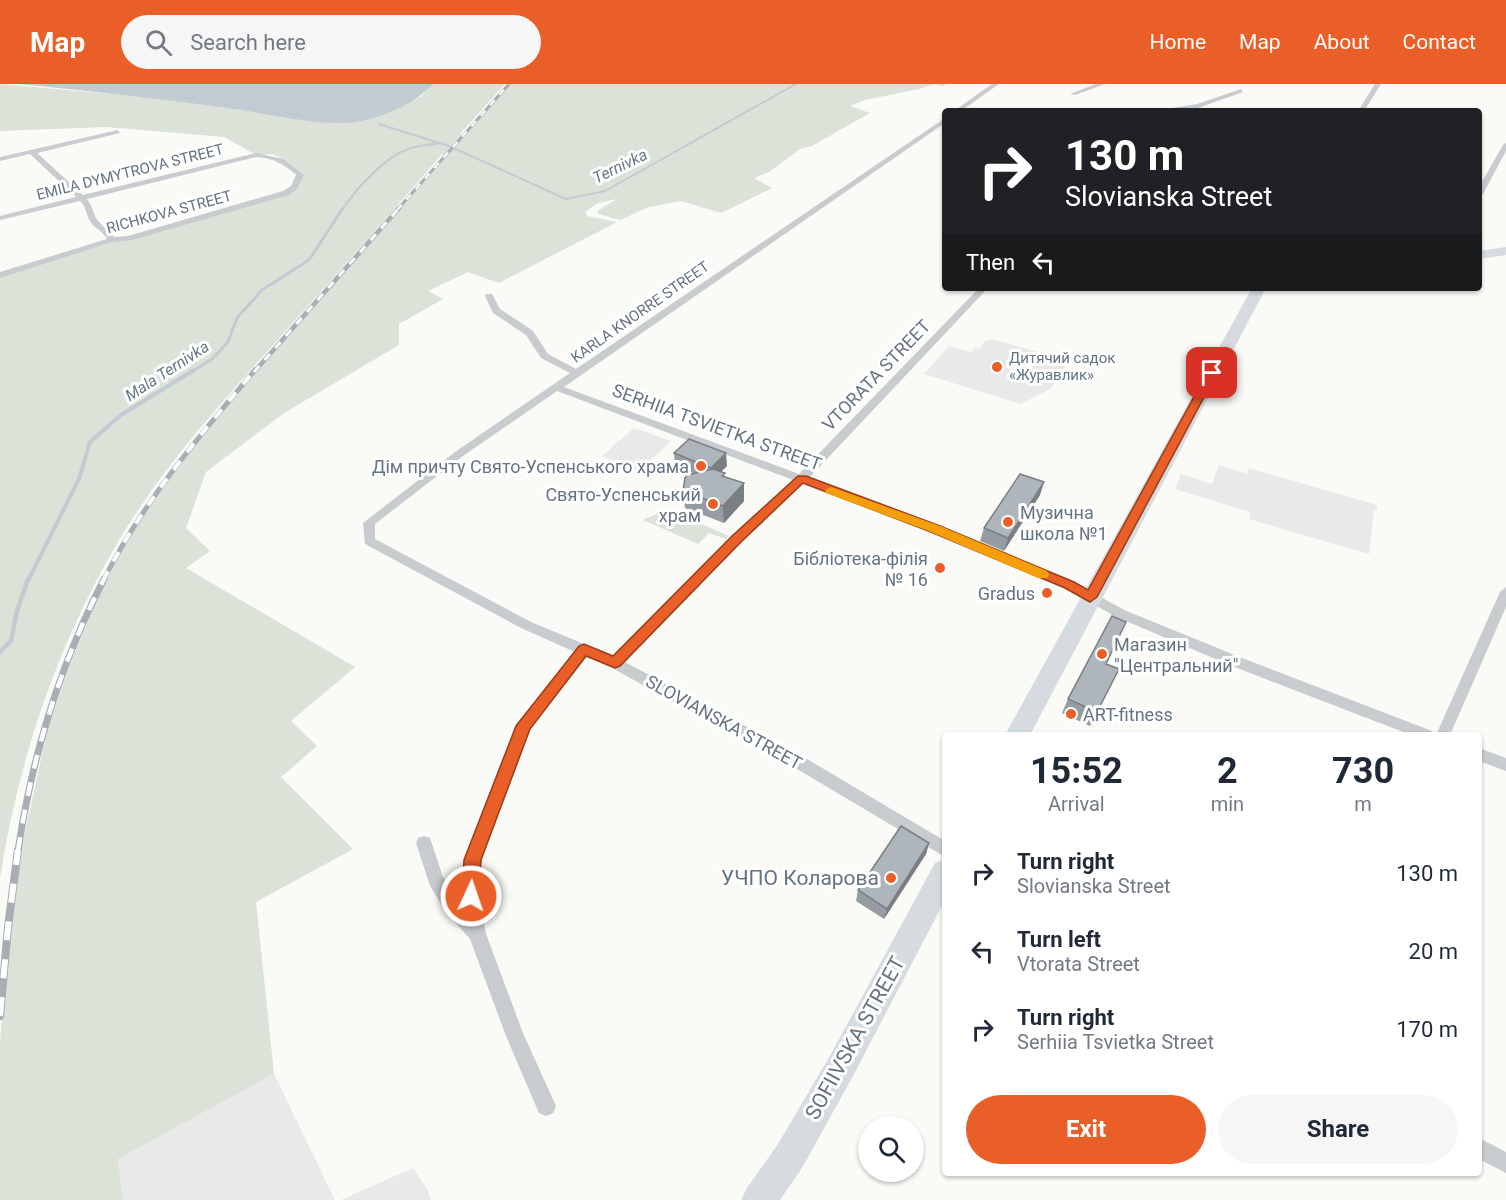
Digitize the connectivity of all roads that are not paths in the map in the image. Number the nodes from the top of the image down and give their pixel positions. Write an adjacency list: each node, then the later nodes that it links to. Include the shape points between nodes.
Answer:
1 (996, 84): 6 (street)
2 (1102, 84): 5 (street)
3 (1378, 84): 8 (street)
4 (1241, 91): 7 (street)
5 (1073, 94)
6 (961, 108)
7 (1182, 108)
8 (1363, 108)
9 (942, 122): 25 (street, KARLA KNORRE STREET)
10 (118, 132): 12 (street)
11 (1506, 145): 15 (street)
12 (32, 152): 14 (street); 16 (street)
13 (268, 155): 16 (street, EMILA DYMYTROVA STREET); 18 (street, RICHKOVA STREET, via 300,175 286,193)
14 (0, 159)
15 (1482, 189)
16 (81, 198): 17 (street, EMILA DYMYTROVA STREET); 18 (street, via 92,211 94,222)
17 (0, 218)
18 (111, 240): 21 (street, RICHKOVA STREET)
19 (1506, 251): 20 (main road)
20 (1482, 255)
21 (0, 275)
22 (981, 291): 27 (street, VTORATA STREET)
23 (1257, 291): 30 (main road)
24 (489, 296): 25 (street, via 496,311 530,333 544,356)
25 (577, 373): 26 (street, KARLA KNORRE STREET)
26 (558, 388): 27 (street, SERHIIA TSVIETKA STREET); 28 (street, KARLA KNORRE STREET, via 459,454 369,522)
27 (802, 478): 30 (street, SERHIIA TSVIETKA STREET, via 935,529); 32 (street, VTORATA STREET)
28 (369, 541): 31 (street, SLOVIANSKA STREET, via 526,626)
29 (1506, 592): 35 (street)
30 (1090, 597): 33 (main road); 34 (street, SERHIIA TSVIETKA STREET, via 1226,657)
31 (584, 650): 32 (street, SLOVIANSKA STREET); 41 (street, via 523,726 483,827 472,860 471,896)
32 (615, 663): 39 (street, SLOVIANSKA STREET, via 802,764)
33 (1019, 732)
34 (1419, 732)
35 (1444, 732)
36 (1482, 755): 37 (street)
37 (1506, 765)
38 (424, 843): 41 (street, via 436,880)
39 (942, 848)
40 (942, 878): 45 (main road, SOFIIVSKA STREET, via 836,1076 790,1156)
41 (477, 934): 42 (street)
42 (546, 1106)
43 (1482, 1150): 44 (street)
44 (1506, 1163)
45 (759, 1200)

